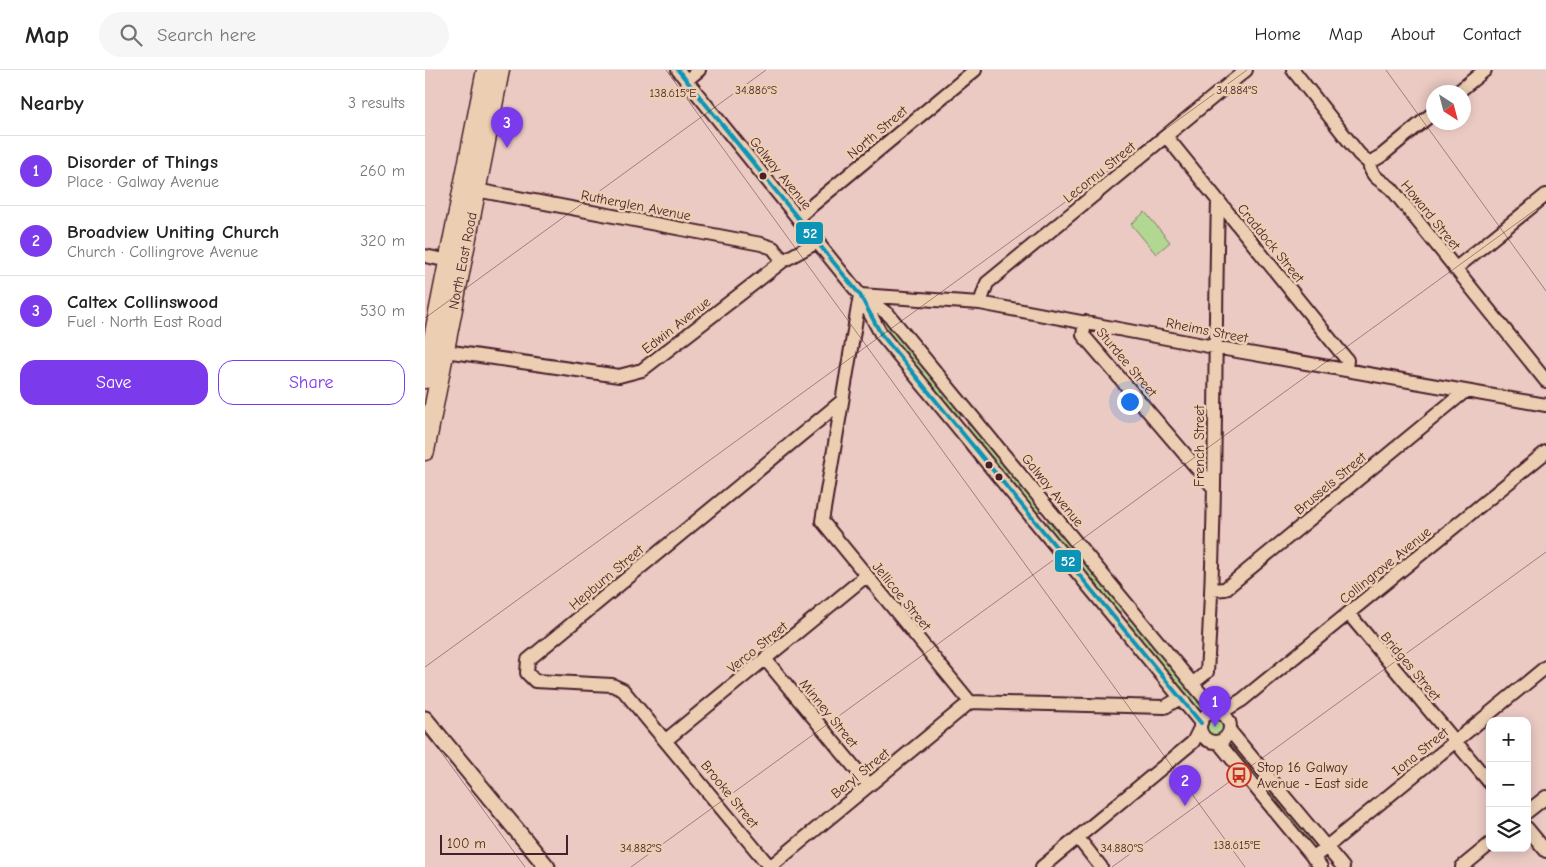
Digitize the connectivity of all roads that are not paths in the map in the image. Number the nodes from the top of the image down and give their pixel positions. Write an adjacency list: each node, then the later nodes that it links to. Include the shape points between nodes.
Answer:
1 (486, 70): 20 (highway, North East Road)
2 (500, 70): 13 (highway, North East Road)
3 (699, 70): 8 (street)
4 (975, 70): 16 (street, North Street)
5 (1246, 70): 11 (street, Lecornu Street)
6 (1293, 70): 12 (street, Howard Street, via 1359,154)
7 (1485, 70): 9 (street)
8 (683, 75): 16 (street, Galway Avenue)
9 (1467, 85)
10 (1426, 119): 12 (street)
11 (1166, 136): 15 (street, Craddock Street); 23 (street, Lecornu Street, via 987,283)
12 (1369, 162): 21 (street, Howard Street, via 1370,171 1391,188)
13 (476, 190): 19 (street, Rutherglen Avenue, via 761,244 773,248); 20 (highway, North East Road)
14 (1546, 194): 21 (street)
15 (1218, 201): 25 (street, French Street); 27 (street, Craddock Street, via 1347,360)
16 (798, 217): 17 (street, Galway Avenue)
17 (819, 241): 19 (street, Edwin Avenue); 22 (street, Galway Avenue)
18 (425, 256): 20 (street)
19 (783, 261): 26 (street, Edwin Avenue, via 642,370 619,376)
20 (455, 262): 26 (highway, North East Road); 29 (highway, North East Road)
21 (1455, 269): 28 (street, Howard Street)
22 (860, 294): 23 (street, Rheims Street); 31 (street, Jellicoe Street); 41 (street, Galway Avenue, via 893,320); 42 (street, Galway Avenue, via 881,334)
23 (980, 303): 24 (street, Rheims Street)
24 (1085, 322): 25 (street, Rheims Street); 35 (street, Sturdee Street, via 1083,335)
25 (1214, 347): 27 (street, Rheims Street); 35 (street, French Street)
26 (445, 351): 33 (highway, North East Road)
27 (1346, 370): 30 (street, Rheims Street)
28 (1544, 376)
29 (425, 379)
30 (1464, 392): 32 (street, Rheims Street); 37 (street, Brussels Street, via 1225,589)
31 (841, 402): 36 (street, Jellicoe Street, via 822,521); 47 (street, Hepburn Street, via 528,660 527,673 535,681 611,684 623,690)
32 (1546, 405)
33 (425, 451)
34 (1546, 452): 38 (street, Collingrove Avenue)
35 (1213, 487): 37 (street, French Street)
36 (866, 576): 39 (street, Verco Street); 43 (street, Jellicoe Street)
37 (1212, 590): 41 (street, French Street, via 1207,672)
38 (1349, 614): 44 (street, Collingrove Avenue); 48 (street, Bridges Street)
39 (766, 660): 47 (street, Verco Street); 50 (street, Minney Street)
40 (1546, 667): 48 (street, Iona Street)
41 (1193, 684): 44 (street, Galway Avenue)
42 (1180, 698): 43 (street, via 1165,707); 46 (street, Galway Avenue)
43 (970, 702): 50 (street, Beryl Street)
44 (1223, 718): 46 (street, via 1205,716); 46 (street, via 1227,737); 55 (street, Galway Avenue)
45 (425, 719): 59 (main road)
46 (1206, 733): 54 (street); 58 (street, Galway Avenue)
47 (666, 740): 60 (street, Brooke Street)
48 (1455, 742): 49 (street, Bridges Street); 55 (street, Iona Street)
49 (1486, 778)
50 (869, 785): 60 (street, Beryl Street)
51 (1546, 797): 52 (street)
52 (1531, 809)
53 (1531, 833): 57 (street)
54 (1077, 838): 61 (street); 62 (street)
55 (1326, 847): 58 (street, Iona Street); 63 (street, Galway Avenue)
56 (1486, 847): 64 (street)
57 (1546, 851)
58 (1317, 862)
59 (547, 867)
60 (770, 867)
61 (1043, 867)
62 (1101, 867)
63 (1343, 867)
64 (1462, 867)

